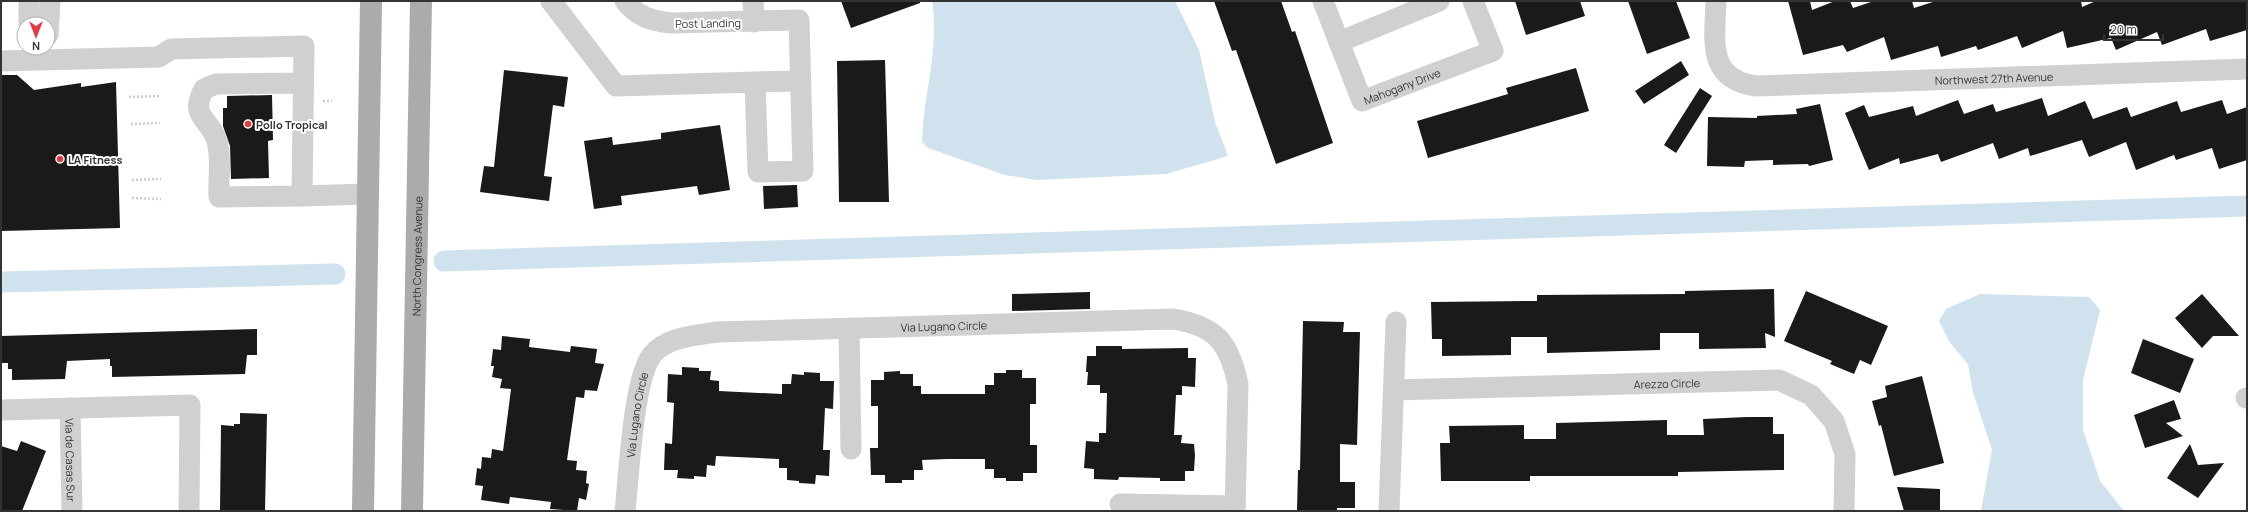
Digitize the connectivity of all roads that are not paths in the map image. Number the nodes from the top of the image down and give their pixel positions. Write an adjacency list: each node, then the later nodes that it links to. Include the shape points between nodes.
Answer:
1 (29, 1): 12 (street)
2 (50, 1): 13 (street)
3 (371, 1): 23 (main road)
4 (422, 1): 36 (main road, North Congress Avenue)
5 (551, 1): 21 (street, via 616,86)
6 (625, 1): 14 (street, Post Landing, via 651,21 692,24)
7 (753, 1): 14 (street)
8 (1323, 1): 15 (street, Mahogany Drive)
9 (1439, 1): 15 (street)
10 (1473, 1): 15 (street, Mahogany Drive, via 1493,51 1362,101)
11 (1716, 1): 19 (street, Northwest 27th Avenue, via 1715,54 1721,67 1730,77 1742,84 1756,86)
12 (29, 16)
13 (49, 16)
14 (754, 22): 20 (street, Post Landing, via 799,20)
15 (1339, 42)
16 (56, 53): 22 (street, via 159,57 171,48 304,46)
17 (22, 56): 18 (street)
18 (1, 61)
19 (2247, 69)
20 (801, 81): 21 (street); 21 (street, via 803,171 758,172)
21 (756, 82)
22 (304, 83): 24 (street); 24 (street, via 216,84 204,88 198,100 199,114 209,124 216,141 219,197)
23 (367, 194): 24 (street); 35 (main road)
24 (302, 196)
25 (1396, 322): 27 (street)
26 (849, 328): 30 (street); 32 (street, Via Lugano Circle, via 1173,319 1192,322 1212,330 1229,354 1238,384); 37 (street, Via Lugano Circle, via 717,332 678,340 652,354 642,373)
27 (1394, 390): 38 (street); 39 (street, Arezzo Circle, via 1779,380 1811,395 1834,421 1845,454)
28 (70, 408): 29 (street); 33 (street, Via de Casas Sur); 34 (street, via 190,405)
29 (1, 410)
30 (851, 449)
31 (1120, 504): 32 (street)
32 (1235, 508)
33 (72, 511)
34 (189, 511)
35 (363, 511)
36 (412, 511)
37 (625, 511)
38 (1389, 511)
39 (1844, 511)

